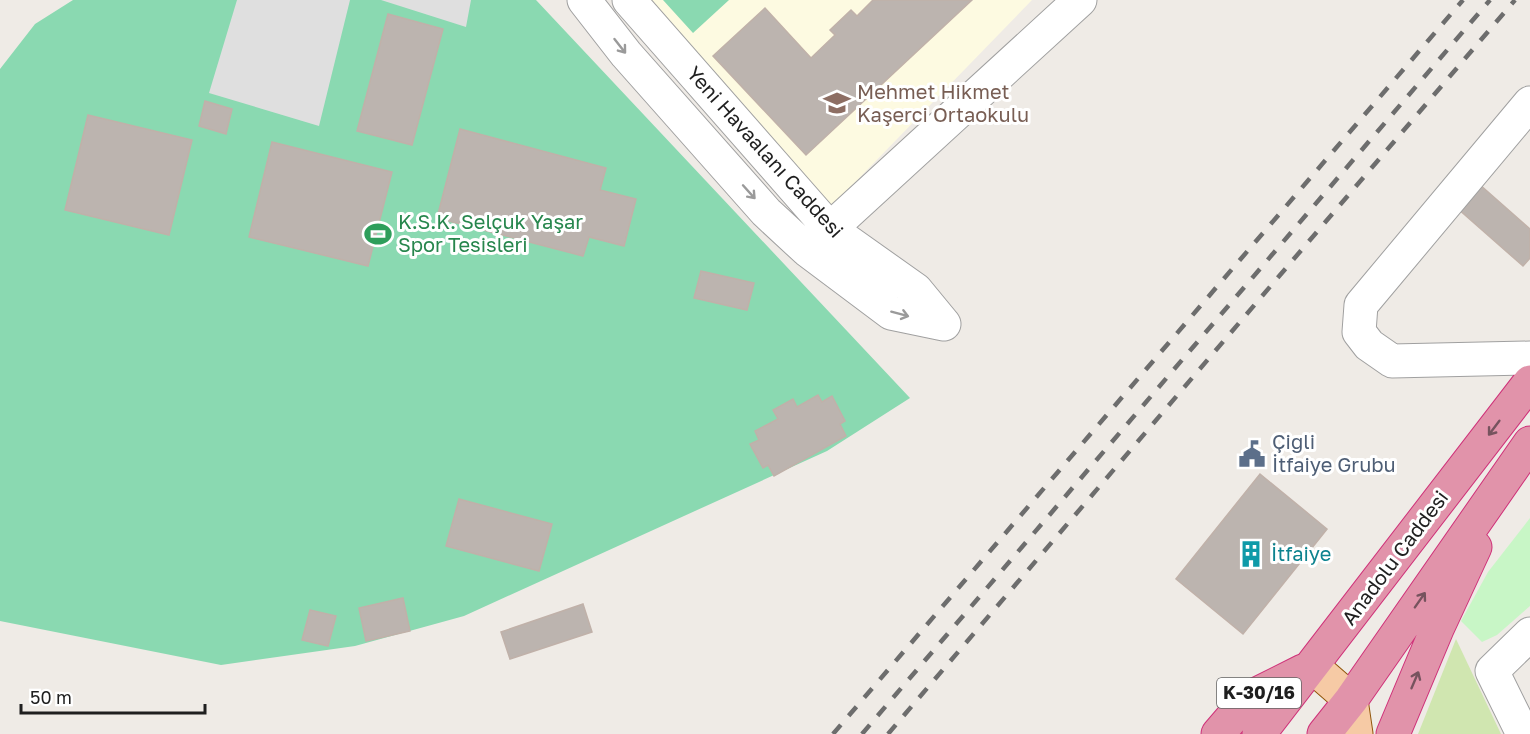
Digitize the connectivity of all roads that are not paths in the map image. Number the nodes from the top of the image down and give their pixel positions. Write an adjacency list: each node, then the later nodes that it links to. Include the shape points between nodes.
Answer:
1 (584, 0): 5 (street, Yeni Havaalanı Caddesi, one-way to 5, via 626,54 766,212 807,249 891,313 944,324 916,291)
2 (629, 0): 5 (street, Yeni Havaalanı Caddesi)
3 (1080, 0): 5 (street)
4 (1530, 103): 6 (street, via 1361,305 1359,332 1392,362)
5 (830, 229)
6 (1530, 358)
7 (1530, 382): 10 (highway, Anadolu Caddesi, one-way to 10)
8 (1523, 452): 11 (highway, Anadolu Caddesi, one-way to 8); 16 (highway, one-way to 8, via 1437,629)
9 (1530, 634): 17 (street, via 1492,671)
10 (1312, 666): 11 (main road); 12 (highway, K-30/16, via 1249,698); 13 (highway, Anadolu Caddesi)
11 (1351, 700): 14 (highway, Anadolu Caddesi); 15 (main road)
12 (1218, 734)
13 (1259, 734)
14 (1324, 734)
15 (1356, 734)
16 (1393, 734)
17 (1523, 734)

